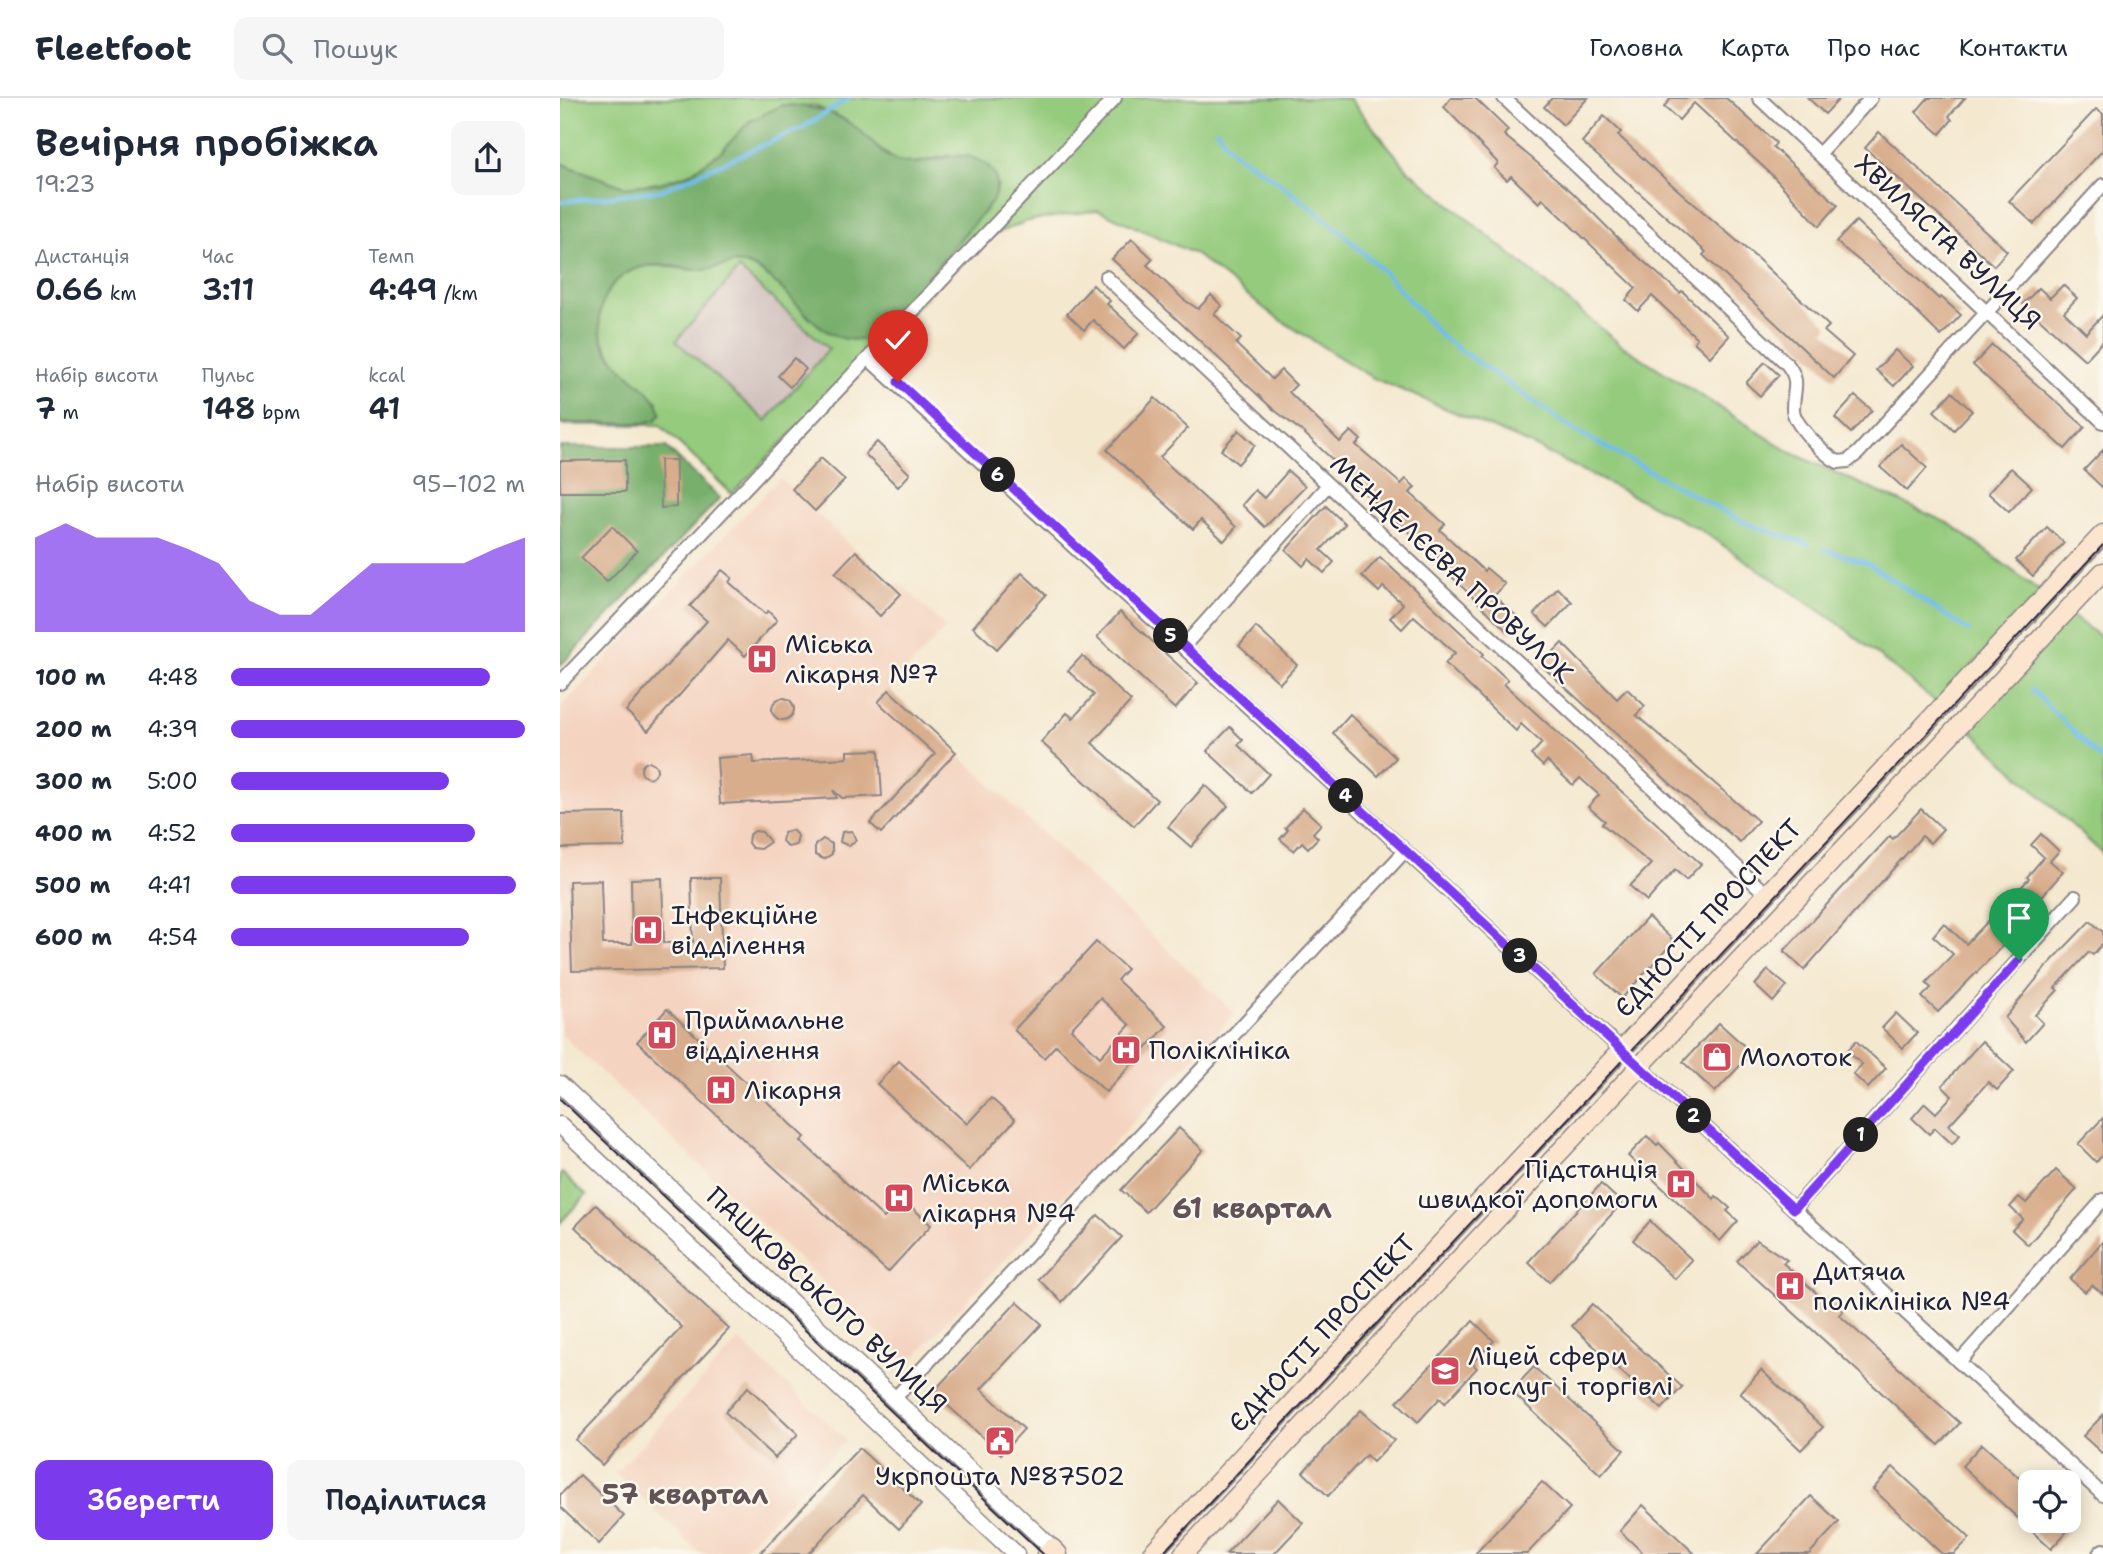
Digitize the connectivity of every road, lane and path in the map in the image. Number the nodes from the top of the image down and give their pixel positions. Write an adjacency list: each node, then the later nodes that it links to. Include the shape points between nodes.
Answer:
1 (1115, 98): 9 (street)
2 (1504, 98): 8 (street, via 1787,364 1798,385 1793,408 1797,422 1831,459 1842,463 1858,453)
3 (1759, 98): 5 (street, ХВИЛЯСТА ВУЛИЦЯ)
4 (1871, 98): 5 (street)
5 (1820, 153): 8 (street, ХВИЛЯСТА ВУЛИЦЯ)
6 (2103, 185): 8 (street)
7 (1106, 277): 11 (street, МЕНДЕЛЄЄВА ПРОВУЛОК)
8 (1988, 311): 10 (street, ХВИЛЯСТА ВУЛИЦЯ)
9 (869, 359): 14 (street); 15 (street)
10 (2103, 422)
11 (1328, 485): 14 (street); 17 (street, МЕНДЕЛЄЄВА ПРОВУЛОК)
12 (2103, 534): 17 (main road, ЄДНОСТІ ПРОСПЕКТ)
13 (2103, 572): 20 (main road, ЄДНОСТІ ПРОСПЕКТ)
14 (1183, 647): 16 (street)
15 (560, 683)
16 (1405, 851): 19 (street); 26 (street)
17 (1766, 895): 19 (main road, ЄДНОСТІ ПРОСПЕКТ)
18 (2075, 897): 24 (street)
19 (1622, 1050): 20 (main road); 32 (main road, ЄДНОСТІ ПРОСПЕКТ)
20 (1638, 1065): 24 (street); 33 (main road, ЄДНОСТІ ПРОСПЕКТ)
21 (560, 1084): 26 (street, ПАШКОВСЬКОГО ВУЛИЦЯ)
22 (560, 1125): 27 (street, ПАШКОВСЬКОГО ВУЛИЦЯ)
23 (2103, 1200): 25 (street)
24 (1794, 1209): 25 (street)
25 (1959, 1362): 28 (street)
26 (894, 1399): 27 (street); 30 (street, ПАШКОВСЬКОГО ВУЛИЦЯ)
27 (874, 1420): 31 (street, ПАШКОВСЬКОГО ВУЛИЦЯ)
28 (2103, 1495)
29 (2103, 1550): 34 (street)
30 (1052, 1552)
31 (1016, 1554)
32 (1152, 1554)
33 (1182, 1554)
34 (2099, 1554)

